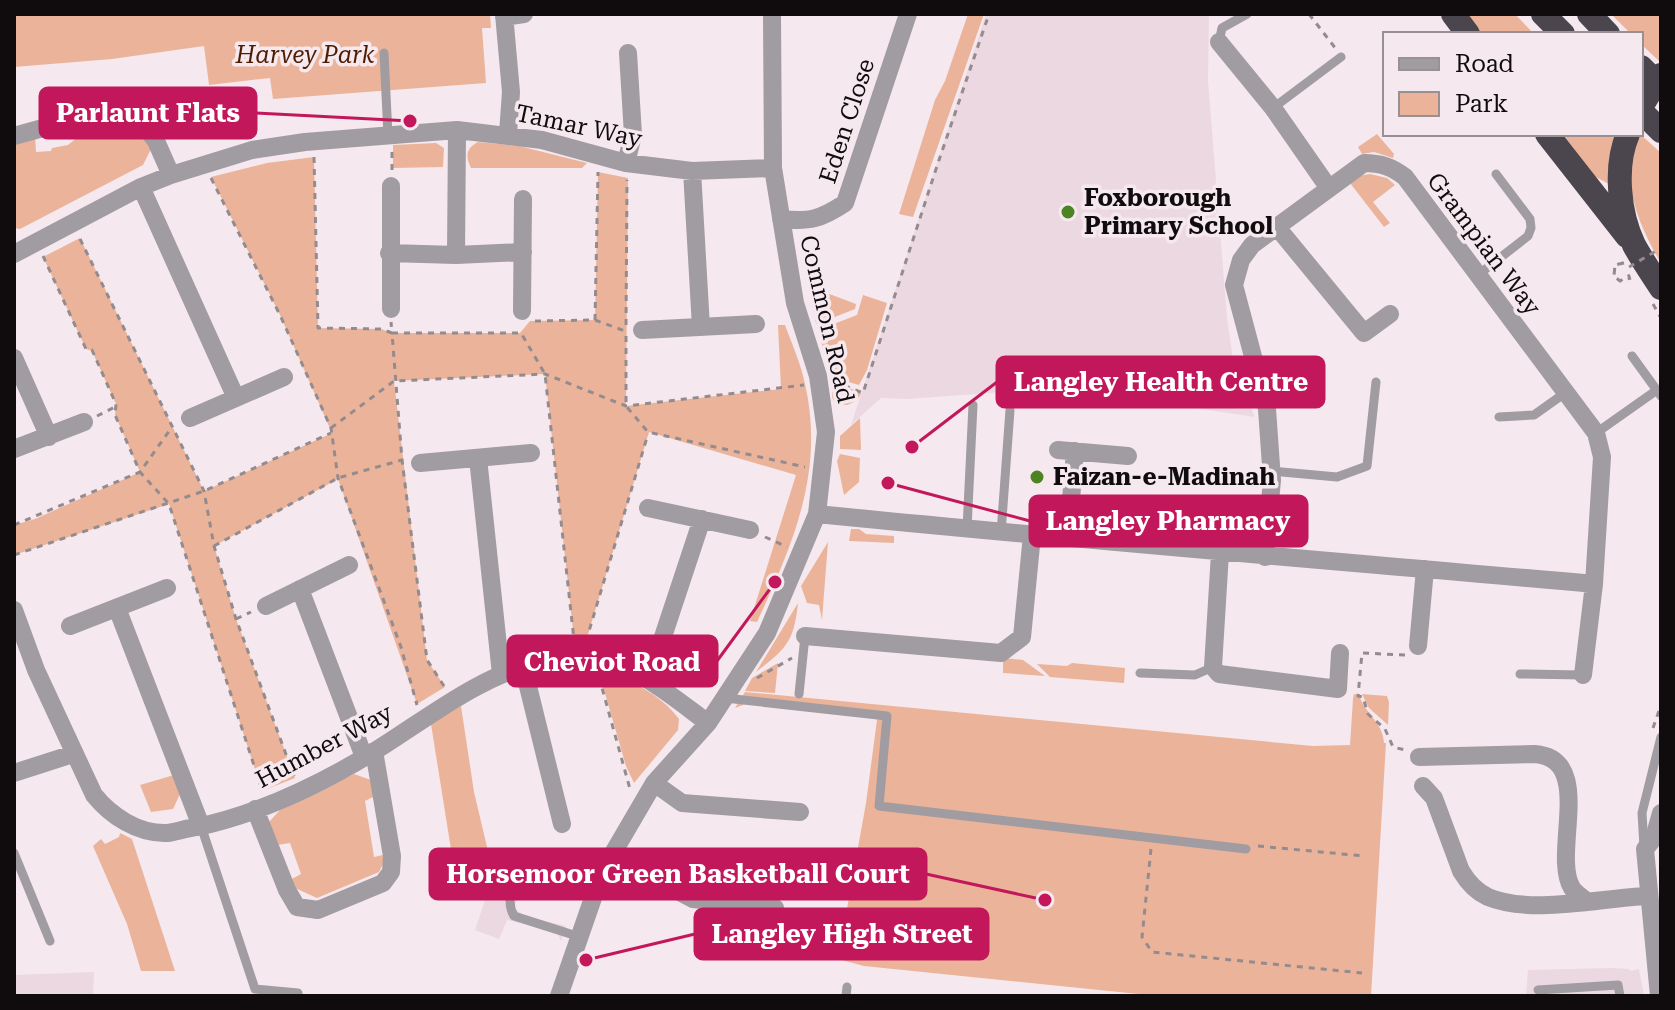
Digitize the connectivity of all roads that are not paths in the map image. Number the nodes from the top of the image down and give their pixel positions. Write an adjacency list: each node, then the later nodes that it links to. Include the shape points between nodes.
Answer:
1 (524, 14): 8 (street)
2 (772, 14): 30 (street, Common Road)
3 (908, 14): 38 (street, Eden Close, via 845,203 824,217)
4 (1247, 14): 12 (lane, via 1222,28)
5 (1453, 14): 9 (highway)
6 (1543, 14): 10 (highway)
7 (1589, 14): 11 (highway)
8 (504, 16): 24 (street, via 511,92)
9 (1466, 32)
10 (1561, 32)
11 (1606, 32)
12 (1219, 42): 20 (street)
13 (384, 53): 26 (lane)
14 (628, 53): 29 (street, via 633,135)
15 (1341, 57): 20 (lane)
16 (1643, 69): 18 (highway, bridge)
17 (1661, 75): 19 (highway)
18 (1661, 87)
19 (1643, 106)
20 (1273, 108): 36 (street)
21 (1643, 111): 23 (highway)
22 (457, 130): 24 (street, Tamar Way); 26 (street, Tamar Way); 44 (street)
23 (1661, 131)
24 (508, 134): 29 (street, Tamar Way)
25 (14, 136): 33 (street, via 122,117 145,127)
26 (390, 136): 33 (street, Tamar Way, via 252,150)
27 (1549, 136): 40 (highway)
28 (1628, 136): 40 (highway, via 1621,189)
29 (627, 163): 31 (street, Tamar Way)
30 (773, 168): 31 (street, Tamar Way); 38 (street, Common Road)
31 (692, 171): 51 (street)
32 (1496, 174): 45 (lane, via 1530,219 1531,228)
33 (171, 175): 35 (street, Tamar Way)
34 (391, 186): 42 (street)
35 (141, 187): 43 (street, Tamar Way); 59 (street)
36 (1328, 187): 39 (street, Grampian Way); 45 (street, Grampian Way, via 1364,163 1394,168)
37 (523, 199): 41 (street)
38 (781, 219): 74 (street, Common Road, via 795,303 820,383 826,432)
39 (1276, 226): 48 (street, via 1364,333); 72 (street, Grampian Way, via 1241,260 1234,285 1267,409)
40 (1634, 244): 46 (highway)
41 (523, 252): 44 (street); 49 (street)
42 (389, 253): 44 (street); 47 (street)
43 (14, 254)
44 (456, 255)
45 (1478, 275): 57 (street, Grampian Way)
46 (1656, 295)
47 (391, 309)
48 (1390, 314)
49 (526, 316)
50 (756, 324): 51 (street)
51 (701, 327): 52 (street)
52 (634, 330)
53 (1632, 356): 58 (lane)
54 (14, 358): 66 (street)
55 (284, 377): 59 (street)
56 (1376, 382): 72 (lane, via 1367,466 1337,477)
57 (1565, 393): 62 (lane, via 1534,415); 65 (street, Grampian Way)
58 (1659, 393): 65 (lane)
59 (236, 398): 63 (street)
60 (973, 405): 76 (lane)
61 (1010, 410): 78 (lane)
62 (1499, 417)
63 (190, 418)
64 (84, 422): 66 (street)
65 (1596, 433): 85 (street, via 1602,457)
66 (49, 437): 67 (street)
67 (14, 449)
68 (531, 453): 70 (street)
69 (1128, 456): 80 (street, via 1067,450)
70 (478, 458): 71 (street); 98 (street)
71 (411, 462)
72 (1271, 471): 82 (street, Grampian Way)
73 (648, 508): 75 (street)
74 (817, 514): 76 (street); 103 (street, Common Road, via 767,633)
75 (702, 519): 77 (street); 101 (street)
76 (967, 529): 78 (street)
77 (750, 530)
78 (1001, 533): 79 (street)
79 (1032, 535): 80 (street); 92 (street, via 1022,637 1001,653)
80 (1068, 536): 81 (street)
81 (1220, 553): 82 (street); 96 (street)
82 (1265, 557): 84 (street)
83 (349, 565): 87 (street)
84 (1425, 569): 85 (street); 93 (street)
85 (1594, 584): 100 (street)
86 (167, 588): 89 (street)
87 (300, 589): 88 (street); 107 (street)
88 (266, 606)
89 (117, 608): 91 (street); 116 (street)
90 (14, 610): 106 (street, Humber Way)
91 (70, 626)
92 (803, 644): 102 (lane)
93 (1418, 646)
94 (1340, 653): 96 (street, via 1338,689 1236,678)
95 (523, 666): 98 (street, Humber Way); 101 (street, Humber Way, via 566,654 608,659); 115 (street)
96 (1213, 667): 97 (lane, via 1195,675)
97 (1140, 673)
98 (501, 674): 107 (street, Humber Way)
99 (1520, 674): 100 (lane)
100 (1583, 675)
101 (649, 679): 104 (street, Humber Way)
102 (799, 694)
103 (725, 698): 104 (street, Common Road); 117 (lane, via 887,716 879,806)
104 (708, 723): 110 (street, Common Road)
105 (1661, 737): 118 (lane, via 1642,813)
106 (73, 754): 109 (street); 116 (street, Humber Way, via 108,812 165,833)
107 (369, 754): 112 (street, Humber Way); 112 (street, via 392,856 391,872 383,883 318,910 297,907)
108 (1419, 757): 124 (street, via 1535,754 1559,763 1567,780 1568,873 1572,888)
109 (14, 773)
110 (654, 783): 113 (street, via 682,803); 121 (street, Common Road)
111 (1423, 786): 124 (street, via 1434,798 1461,871 1487,897 1571,905)
112 (261, 807): 116 (street, Humber Way)
113 (800, 812)
114 (1661, 813): 118 (street)
115 (562, 824)
116 (201, 826): 130 (lane, via 255,989)
117 (1246, 849)
118 (1645, 849): 123 (street)
119 (14, 853): 128 (lane)
120 (754, 870): 125 (street)
121 (602, 872): 125 (street, via 629,884 674,889 693,899); 127 (street, Common Road)
122 (516, 876): 127 (lane, via 509,899 514,916)
123 (1647, 896): 124 (street); 133 (street)
124 (1586, 901)
125 (753, 906): 126 (street)
126 (775, 908)
127 (580, 937): 131 (street, Common Road)
128 (50, 941)
129 (1538, 990): 132 (lane, via 1618,985)
130 (298, 993)
131 (559, 996)
132 (1620, 996)
133 (1659, 996)

